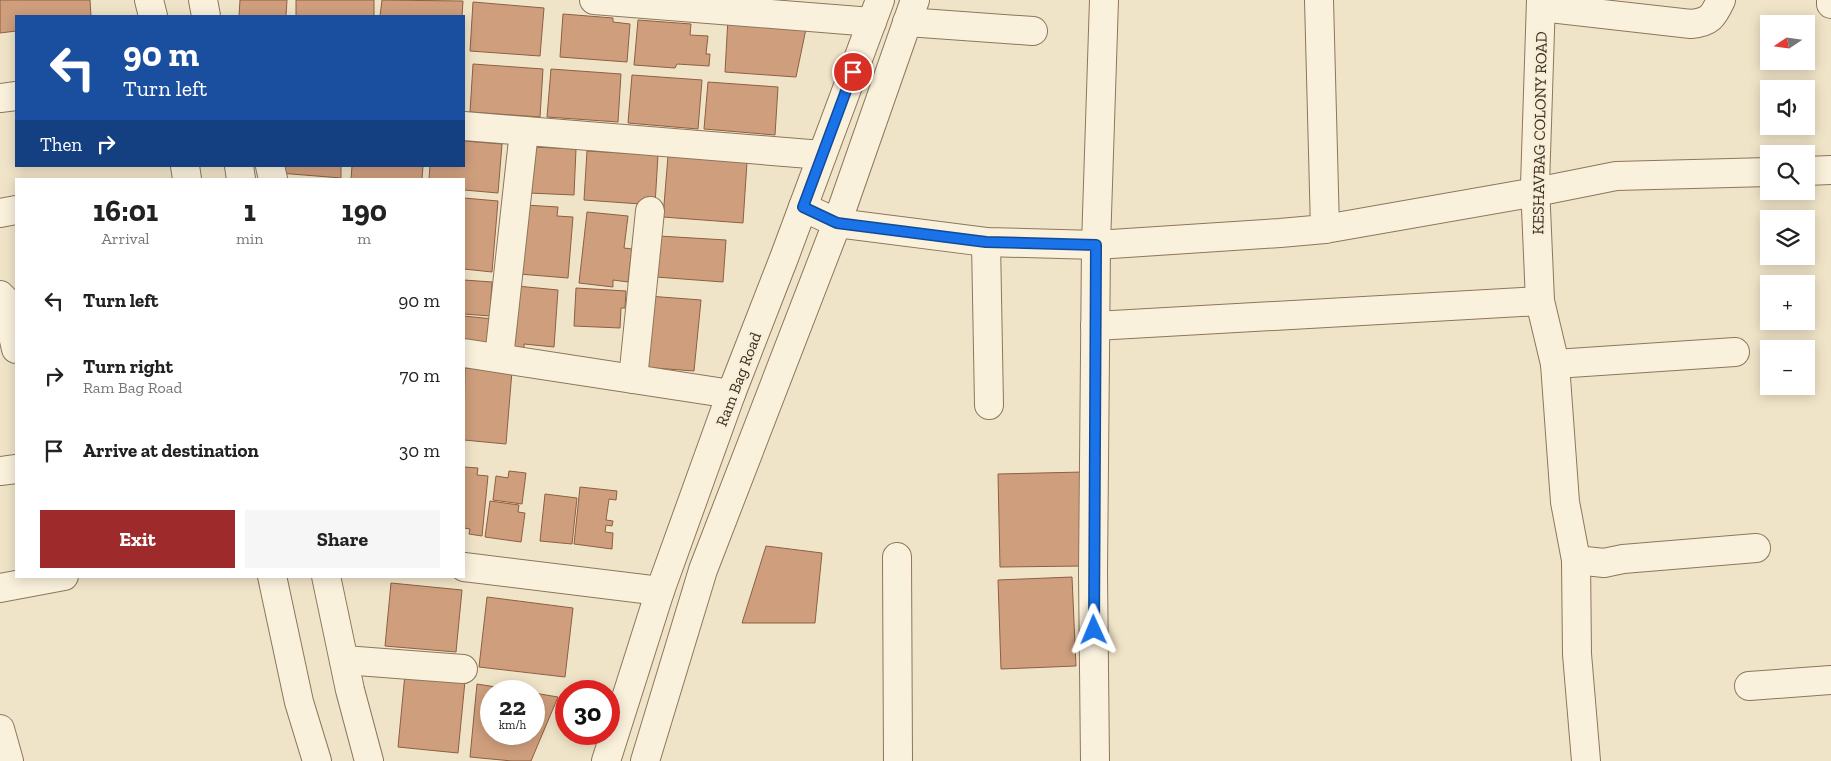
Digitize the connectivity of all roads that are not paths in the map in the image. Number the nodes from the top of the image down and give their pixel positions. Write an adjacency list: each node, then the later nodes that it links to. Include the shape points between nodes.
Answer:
1 (149, 0): 12 (street)
2 (203, 0): 13 (street)
3 (594, 0): 10 (street)
4 (1104, 0): 31 (street)
5 (1319, 0): 29 (street)
6 (1721, 0): 8 (street, via 1715,14 1705,22 1690,24)
7 (1831, 0): 9 (street)
8 (1541, 4): 23 (street, KESHAVBAG COLONY ROAD)
9 (1831, 4)
10 (876, 11): 19 (street, Ram Bag Road)
11 (911, 11): 14 (street); 28 (street)
12 (153, 15)
13 (206, 15)
14 (1034, 31)
15 (15, 96): 16 (street)
16 (0, 98)
17 (465, 126): 18 (street)
18 (524, 131): 19 (street); 39 (street)
19 (822, 155): 24 (street, Ram Bag Road)
20 (1831, 170): 21 (street)
21 (1815, 171)
22 (1760, 172): 23 (street, via 1616,176)
23 (1536, 192): 29 (street); 33 (street, KESHAVBAG COLONY ROAD)
24 (803, 207): 28 (street); 43 (street, Ram Bag Road)
25 (15, 210): 27 (street)
26 (650, 210): 42 (street)
27 (0, 213)
28 (837, 223): 30 (street); 65 (street, via 703,570)
29 (1325, 229): 31 (street)
30 (986, 242): 31 (street); 44 (street)
31 (1096, 245): 34 (street)
32 (0, 295): 35 (street, via 5,300)
33 (1540, 300): 34 (street); 41 (street, KESHAVBAG COLONY ROAD)
34 (1095, 326): 67 (street)
35 (15, 345)
36 (1735, 352): 41 (street)
37 (465, 353): 39 (street)
38 (15, 356): 40 (street)
39 (499, 358): 42 (street)
40 (0, 359)
41 (1555, 364): 49 (street, KESHAVBAG COLONY ROAD, via 1564,502)
42 (633, 379): 43 (street)
43 (731, 394): 55 (street, Ram Bag Road)
44 (989, 405)
45 (15, 469): 46 (street)
46 (0, 471)
47 (1756, 548): 49 (street, via 1604,563)
48 (898, 557): 66 (street)
49 (1576, 560): 68 (street, KESHAVBAG COLONY ROAD, via 1577,654)
50 (465, 567): 55 (street)
51 (53, 578): 54 (street)
52 (272, 578): 62 (street, via 299,702)
53 (326, 578): 56 (street)
54 (0, 588)
55 (660, 592): 64 (street, Ram Bag Road)
56 (344, 660): 57 (street); 63 (street)
57 (463, 669)
58 (1831, 680): 59 (street)
59 (1749, 686)
60 (0, 729): 61 (street)
61 (9, 761)
62 (317, 761)
63 (369, 761)
64 (606, 761)
65 (645, 761)
66 (898, 761)
67 (1095, 761)
68 (1586, 761)

